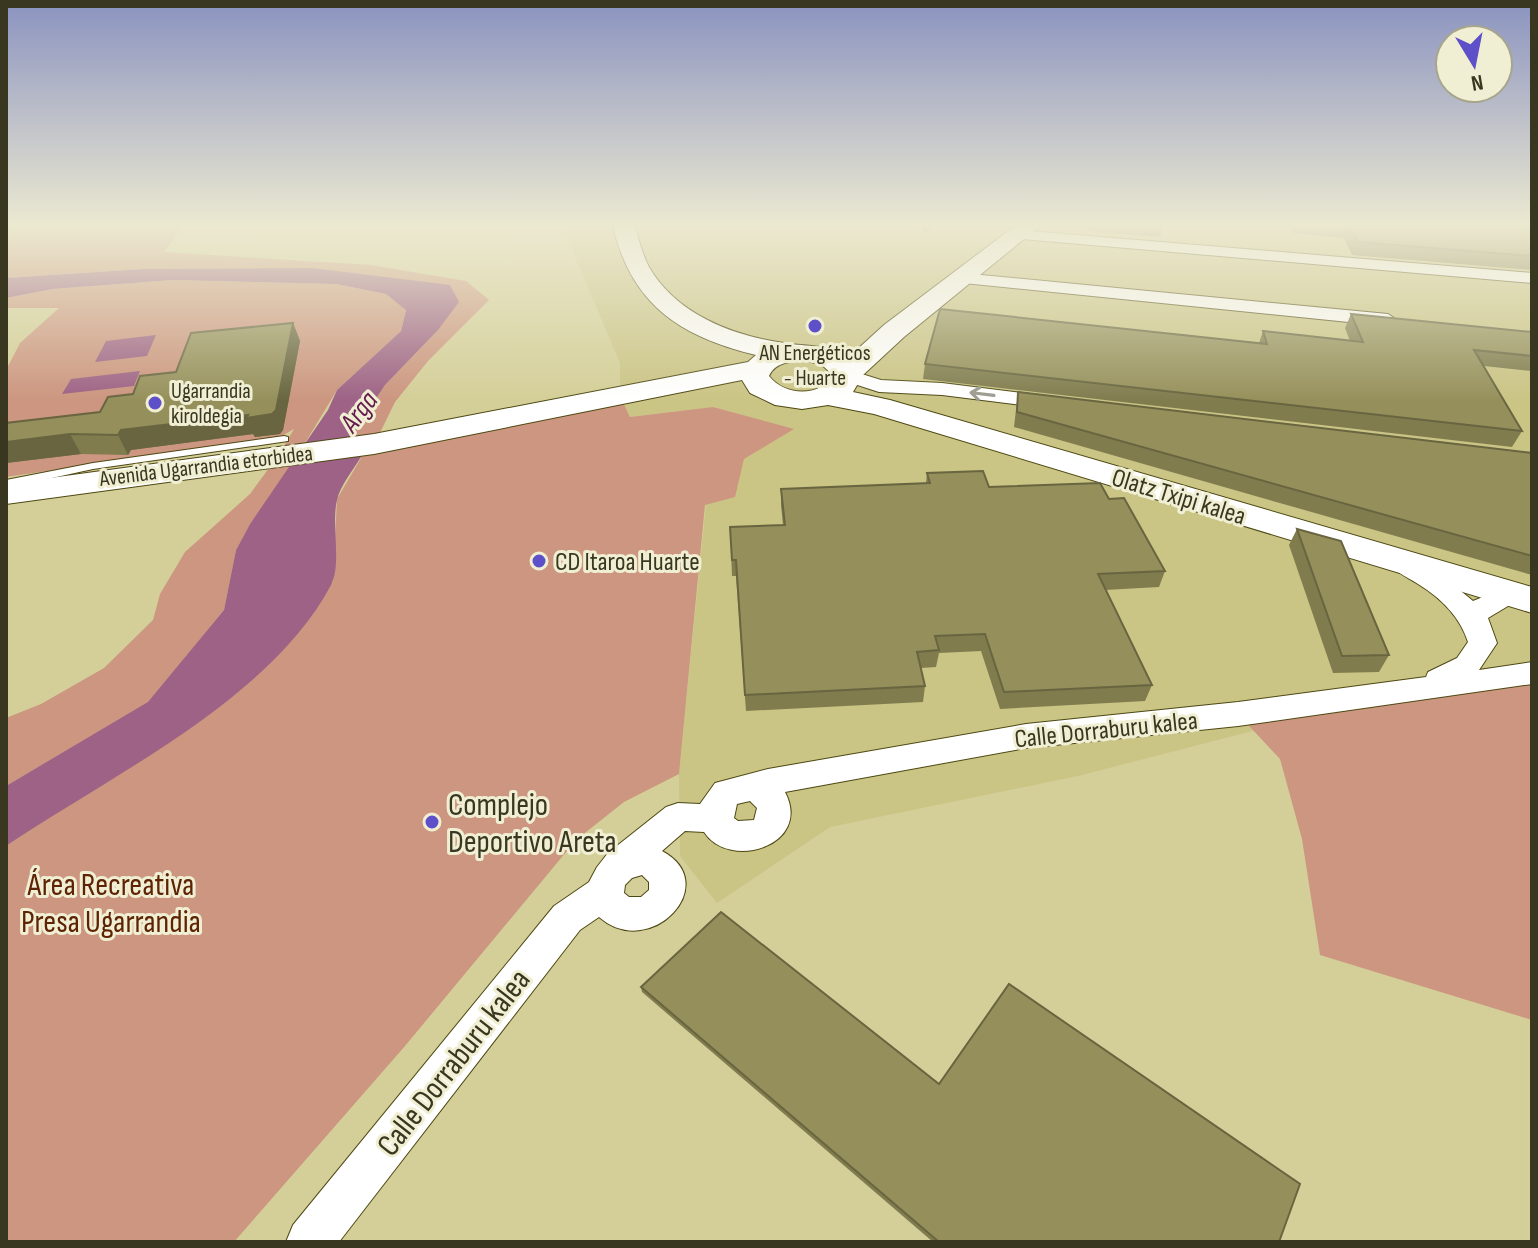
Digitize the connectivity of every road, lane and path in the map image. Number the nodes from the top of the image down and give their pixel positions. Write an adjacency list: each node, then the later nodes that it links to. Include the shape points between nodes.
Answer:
1 (640, 284): 7 (main road, via 665,310)
2 (650, 284): 8 (main road, via 685,317 730,341)
3 (952, 284): 6 (main road)
4 (1023, 284): 5 (street)
5 (1405, 322)
6 (894, 331): 8 (main road, via 853,347); 11 (main road)
7 (702, 335): 9 (main road); 10 (main road, via 707,361)
8 (800, 353): 9 (main road, via 769,358); 11 (main road, via 837,361)
9 (758, 377): 10 (main road, Avenida Ugarrandia etorbidea); 11 (main road, via 778,396 794,399)
10 (680, 383): 15 (main road, Avenida Ugarrandia etorbidea, via 416,436)
11 (842, 383): 12 (street, one-way to 11); 16 (main road, Olatz Txipi kalea, via 879,406); 17 (main road, Olatz Txipi kalea, via 884,401)
12 (1083, 406)
13 (284, 439): 14 (lane)
14 (6, 484)
15 (6, 494)
16 (1403, 564): 17 (main road, Olatz Txipi kalea); 18 (street, Calle Dorraburu kalea, via 1431,580)
17 (1522, 595): 18 (street, Calle Dorraburu kalea, via 1483,605)
18 (1478, 629): 19 (street, Calle Dorraburu kalea, via 1498,658); 20 (street, Calle Dorraburu kalea, via 1467,665)
19 (1532, 672): 20 (street, Calle Dorraburu kalea)
20 (1415, 689): 21 (street, Calle Dorraburu kalea, via 1026,736 797,778 781,788 678,817 567,918)
21 (310, 1242)

